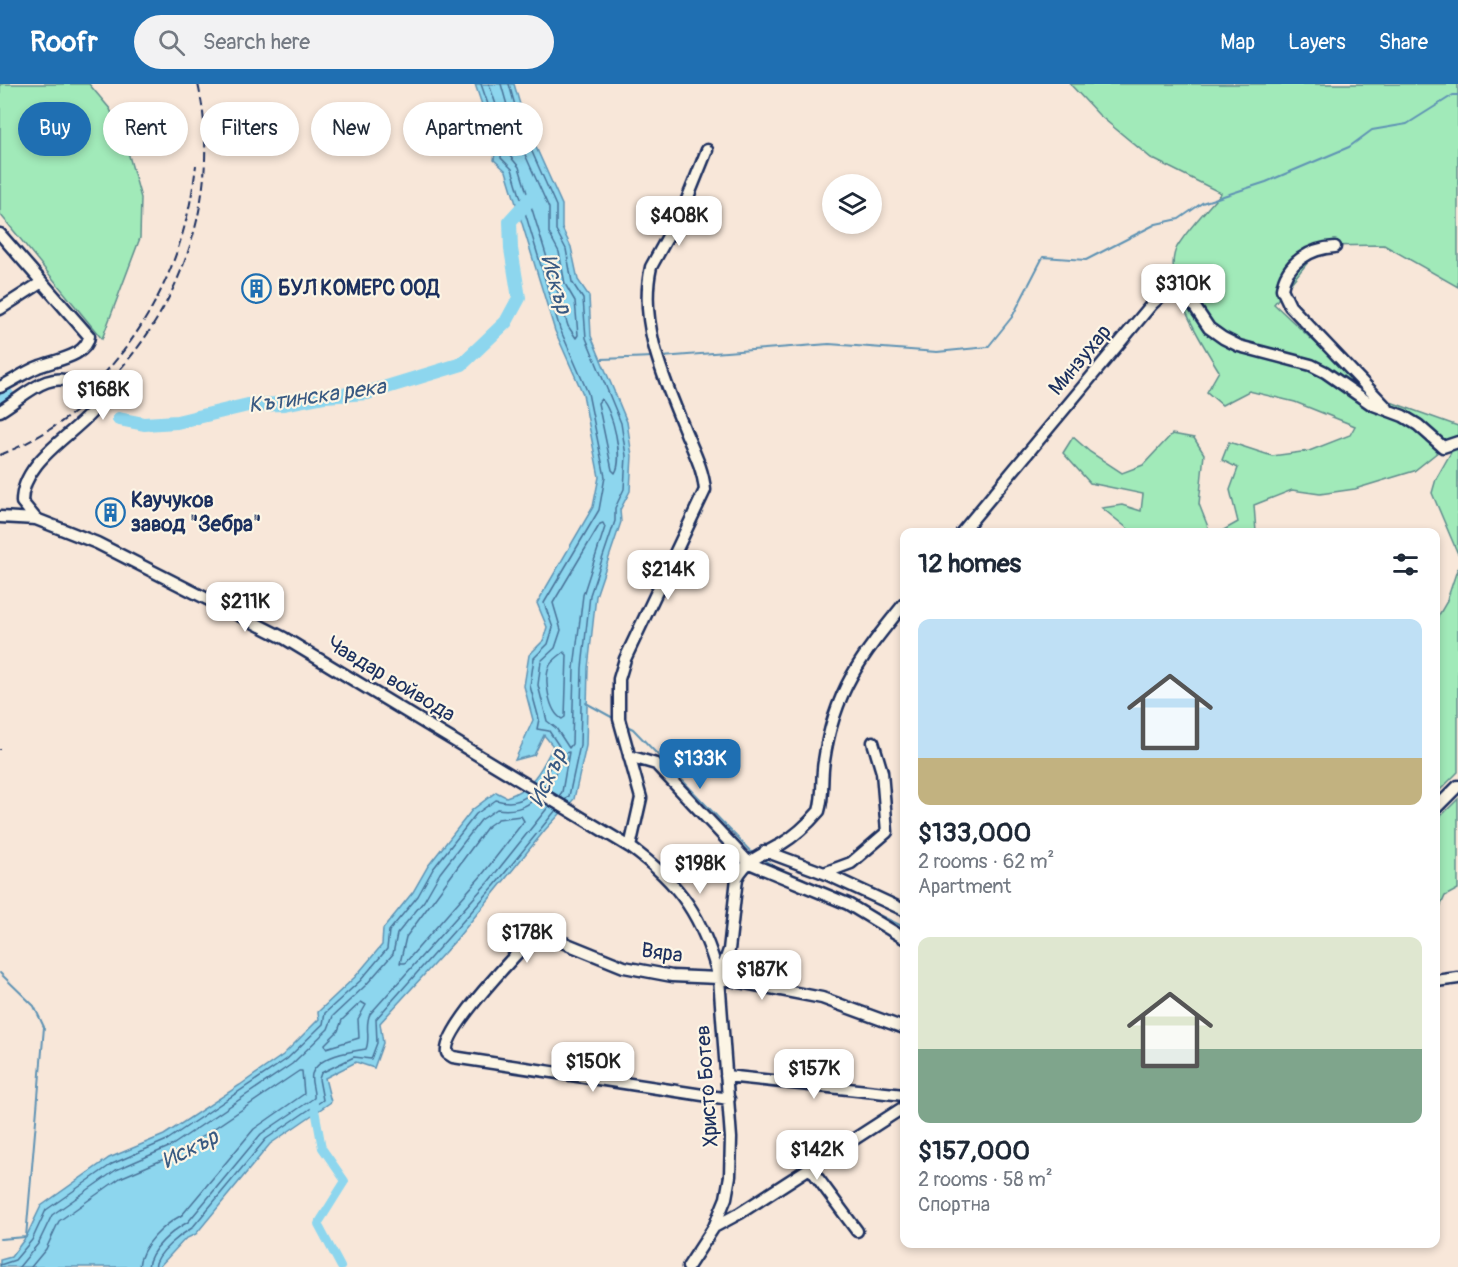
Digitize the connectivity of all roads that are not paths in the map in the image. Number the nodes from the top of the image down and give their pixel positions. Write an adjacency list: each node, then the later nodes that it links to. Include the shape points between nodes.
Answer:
1 (707, 150): 15 (street, via 684,207 651,267 647,297 658,363 701,469 705,490 625,659 617,700)
2 (0, 234): 4 (street)
3 (1335, 247): 8 (street, via 1302,256 1285,278 1282,289 1290,306)
4 (42, 282): 5 (street); 6 (street, via 89,336 84,347)
5 (0, 309)
6 (0, 387)
7 (0, 411): 11 (street, via 44,382 62,378 86,391 94,404 91,413 26,480 22,502)
8 (1392, 412): 9 (street, Минзухар, via 1418,425 1443,447); 12 (street, Минзухар, via 1371,404 1311,365 1223,338 1209,328 1175,283 1152,304)
9 (1458, 442)
10 (0, 517): 11 (street, Чавдар войвода)
11 (36, 519): 18 (street, Чавдар войвода, via 97,543 313,654)
12 (965, 528)
13 (900, 609): 19 (street, via 843,689 824,762 819,811 790,838)
14 (873, 742): 21 (street, via 882,772 886,832 851,863)
15 (629, 756): 18 (street, via 641,798); 20 (street, via 656,764)
16 (1458, 786): 17 (street)
17 (1440, 804)
18 (630, 848): 24 (street, Чавдар войвода, via 651,862 685,897 705,933)
19 (763, 852): 20 (street); 21 (street)
20 (750, 861): 23 (street, via 848,904); 24 (street, Христо Ботев, via 737,878 729,950)
21 (824, 873): 22 (street)
22 (900, 908)
23 (900, 936)
24 (719, 978): 27 (street, Вяра, via 822,998); 28 (street, Христо Ботев); 30 (street, Вяра, via 672,976 624,967 548,934 534,935 454,1029 446,1047 447,1053 461,1058)
25 (1458, 978): 26 (street)
26 (1440, 980)
27 (900, 1027)
28 (726, 1076): 29 (street); 30 (street, Христо Ботев)
29 (900, 1095)
30 (729, 1099): 33 (street, Христо Ботев, via 730,1176)
31 (900, 1110): 32 (street)
32 (811, 1169): 33 (street); 34 (street)
33 (714, 1227): 35 (street, Христо Ботев)
34 (857, 1232)
35 (688, 1267)

